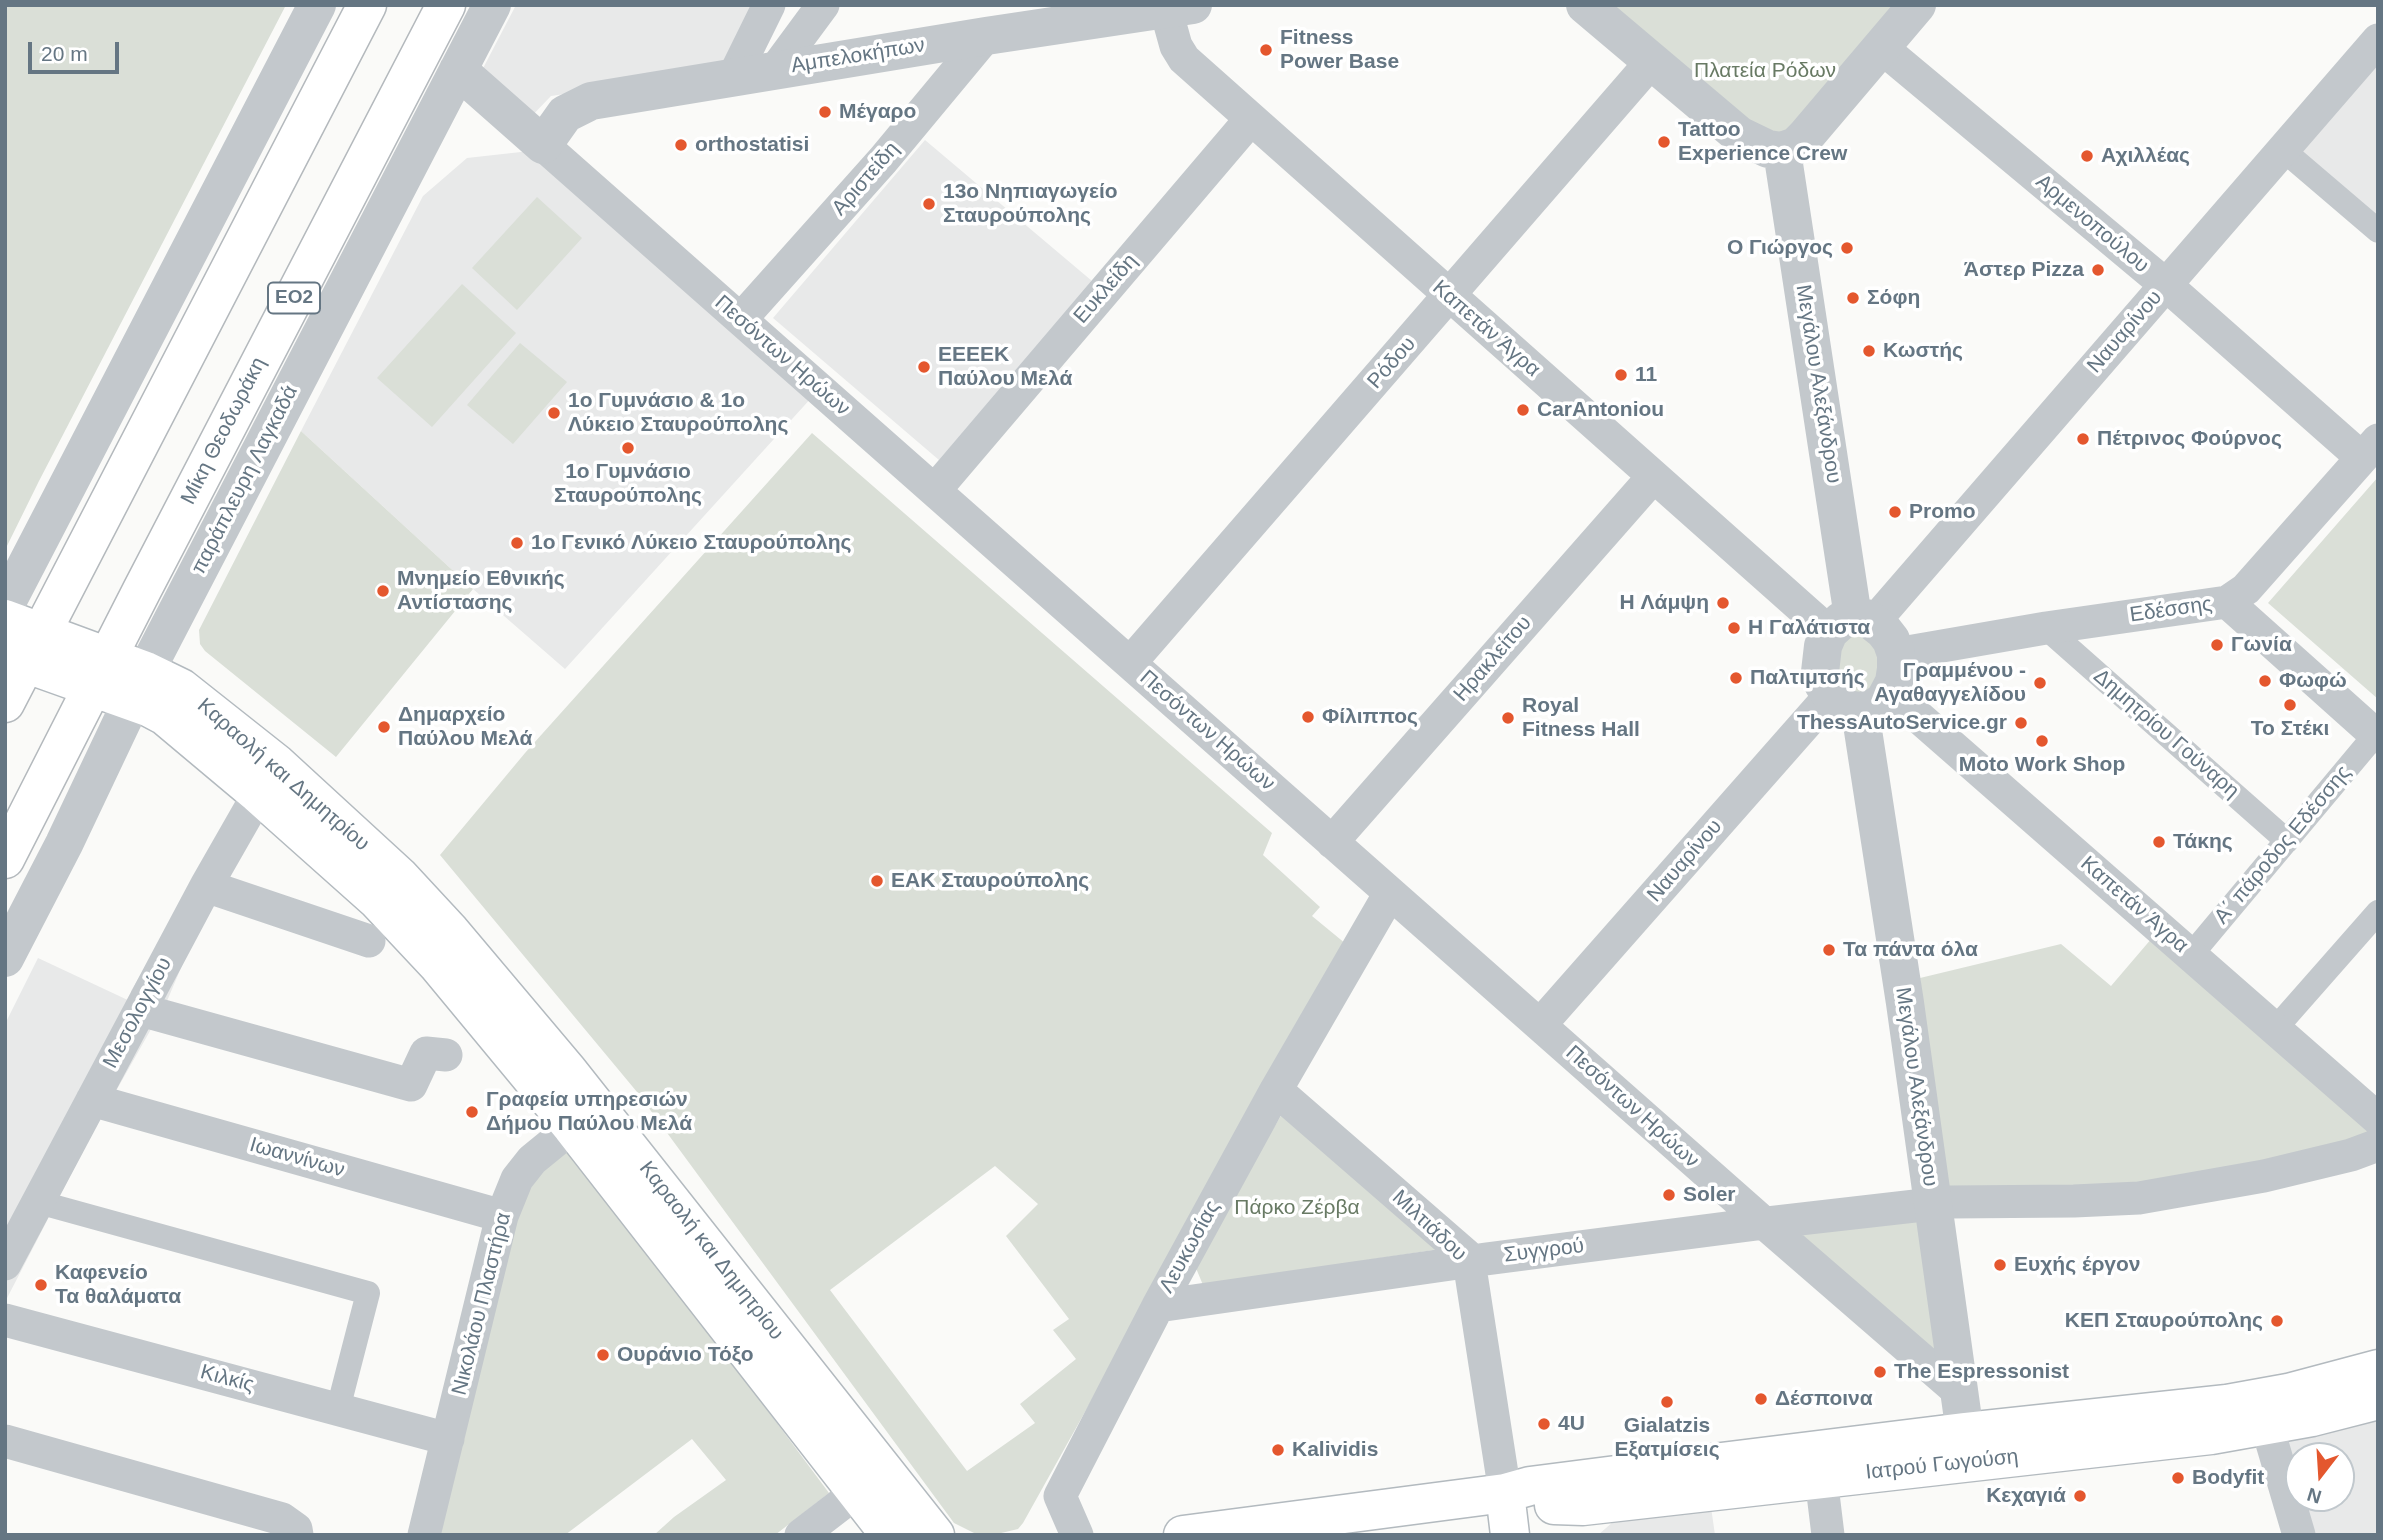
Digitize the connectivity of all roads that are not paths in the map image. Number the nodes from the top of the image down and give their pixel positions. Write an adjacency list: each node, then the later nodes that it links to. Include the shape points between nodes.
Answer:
1 (317, 5): 29 (street)
2 (366, 5): 33 (main road)
3 (446, 5): 36 (main road, Μίκη Θεοδωράκη / ΕΟ2)
4 (492, 5): 14 (street, παράπλευρη Λαγκαδά)
5 (769, 5): 16 (street)
6 (823, 5): 15 (street)
7 (1586, 5): 13 (street)
8 (1917, 5): 12 (street)
9 (1176, 7): 10 (street, Αμπελοκήπων); 17 (street, Καπετάν Άγρα, via 1176,46 1184,59)
10 (986, 36): 15 (street, Αμπελοκήπων); 24 (street, Αριστείδη)
11 (2378, 40): 19 (street, Ναυαρίνου)
12 (1882, 48): 20 (street, via 1802,141); 22 (street, Αρμενοπούλου)
13 (1652, 61): 20 (street, via 1739,135); 23 (street, Ρόδου)
14 (458, 70): 18 (street, Πεσόντων Ηρώων); 37 (street, παράπλευρη Λαγκαδά)
15 (775, 70): 16 (street, Αμπελοκήπων)
16 (734, 76): 18 (street, Αμπελοκήπων, via 591,101 565,114)
17 (1250, 120): 23 (street, Καπετάν Άγρα); 27 (street, Ευκλείδη)
18 (543, 145): 24 (street, Πεσόντων Ηρώων)
19 (2283, 149): 21 (street); 22 (street, Ναυαρίνου)
20 (1782, 151): 31 (street, Μεγάλου Αλεξάνδρου)
21 (2378, 231)
22 (2166, 285): 25 (street, Αρμενοπούλου); 31 (street, Ναυαρίνου)
23 (1450, 297): 26 (street, Καπετάν Άγρα); 35 (street, Ρόδου)
24 (741, 319): 27 (street, Πεσόντων Ηρώων)
25 (2370, 449): 28 (street, Εδέσσης, via 2246,589)
26 (1653, 477): 31 (street, Καπετάν Άγρα); 43 (street, Ηρακλείτου)
27 (934, 490): 35 (street, Πεσόντων Ηρώων)
28 (2227, 602): 32 (street, Εδέσσης); 40 (street)
29 (5, 606)
30 (5, 619): 33 (main road, Καραολή και Δημητρίου)
31 (1852, 624): 34 (street, via 1884,631); 38 (street, via 1823,646 1820,672)
32 (2046, 628): 34 (street, Εδέσσης); 42 (street, Δημητρίου Γούναρη)
33 (25, 650): 36 (main road, Καραολή και Δημητρίου); 39 (main road)
34 (1896, 654): 38 (street, via 1894,682)
35 (1130, 663): 43 (street, Πεσόντων Ηρώων)
36 (101, 672): 37 (main road, Καραολή και Δημητρίου); 44 (main road, Μίκη Θεοδωράκη / ΕΟ2)
37 (138, 686): 41 (main road, Καραολή και Δημητρίου, via 181,688); 50 (street, παράπλευρη Λαγκαδά)
38 (1860, 700): 49 (street, Καπετάν Άγρα); 52 (street, Ναυαρίνου); 61 (street, Μεγάλου Αλεξάνδρου)
39 (5, 704)
40 (2376, 736): 42 (street, Α΄ πάροδος Εδέσσης)
41 (267, 779): 45 (street, Μεσολογγίου); 57 (main road, Καραολή και Δημητρίου, via 388,888 450,931)
42 (2287, 841): 49 (street, Α΄ πάροδος Εδέσσης)
43 (1332, 842): 46 (street, Πεσόντων Ηρώων)
44 (5, 859)
45 (205, 886): 48 (street); 51 (street, Μεσολογγίου)
46 (1390, 893): 52 (street, Πεσόντων Ηρώων); 55 (street, Λευκωσίας)
47 (2378, 912): 53 (street)
48 (369, 940)
49 (2191, 955): 53 (street, Καπετάν Άγρα)
50 (5, 958)
51 (141, 1010): 54 (street, via 411,1085 426,1053); 56 (street, Μεσολογγίου)
52 (1540, 1026): 63 (street, Πεσόντων Ηρώων)
53 (2275, 1029): 58 (street, Καπετάν Άγρα)
54 (446, 1055)
55 (1276, 1090): 64 (street, Μιλτιάδου); 66 (street, Λευκωσίας)
56 (92, 1100): 60 (street, Μεσολογγίου); 62 (street, Ιωαννίνων)
57 (584, 1117): 62 (street, Νικολάου Πλαστήρα, via 531,1160 517,1179); 77 (main road, Καραολή και Δημητρίου); 83 (main road, Καραολή και Δημητρίου)
58 (2378, 1119)
59 (2378, 1145): 61 (street, Συγγρού, via 2252,1179 2139,1198)
60 (38, 1202): 65 (street, Μεσολογγίου); 71 (street, via 368,1293)
61 (1932, 1205): 63 (street, Συγγρού); 69 (street, Μεγάλου Αλεξάνδρου)
62 (502, 1216): 73 (street, Νικολάου Πλαστήρα)
63 (1764, 1223): 64 (street, Συγγρού); 69 (street, Πεσόντων Ηρώων)
64 (1469, 1261): 66 (street, Συγγρού); 78 (street, Μιλτιάδου)
65 (5, 1264)
66 (1158, 1306): 84 (street, Λευκωσίας, via 1060,1496)
67 (5, 1320): 71 (street, Κιλκίς)
68 (2378, 1369): 75 (main road, Ιατρού Γωγούση, via 2288,1393)
69 (1958, 1391): 75 (street, Μεγάλου Αλεξάνδρου)
70 (2378, 1400): 72 (main road, Ιατρού Γωγούση)
71 (338, 1409): 73 (street, Κιλκίς)
72 (2267, 1426): 75 (main road, Ιατρού Γωγούση, via 2211,1435); 88 (street)
73 (448, 1439): 80 (street, Νικολάου Πλαστήρα)
74 (5, 1441): 79 (street, via 282,1519)
75 (1967, 1447): 76 (main road, Ιατρού Γωγούση)
76 (1819, 1465): 78 (main road, Ιατρού Γωγούση, via 1583,1506 1535,1504); 87 (street)
77 (857, 1492): 81 (street); 82 (main road, Καραολή και Δημητρίου)
78 (1505, 1493): 85 (main road, Ιατρού Γωγούση); 86 (main road)
79 (297, 1535)
80 (424, 1535)
81 (801, 1535)
82 (890, 1535)
83 (934, 1535)
84 (1076, 1535)
85 (1183, 1535)
86 (1510, 1535)
87 (1829, 1535)
88 (2299, 1535)

